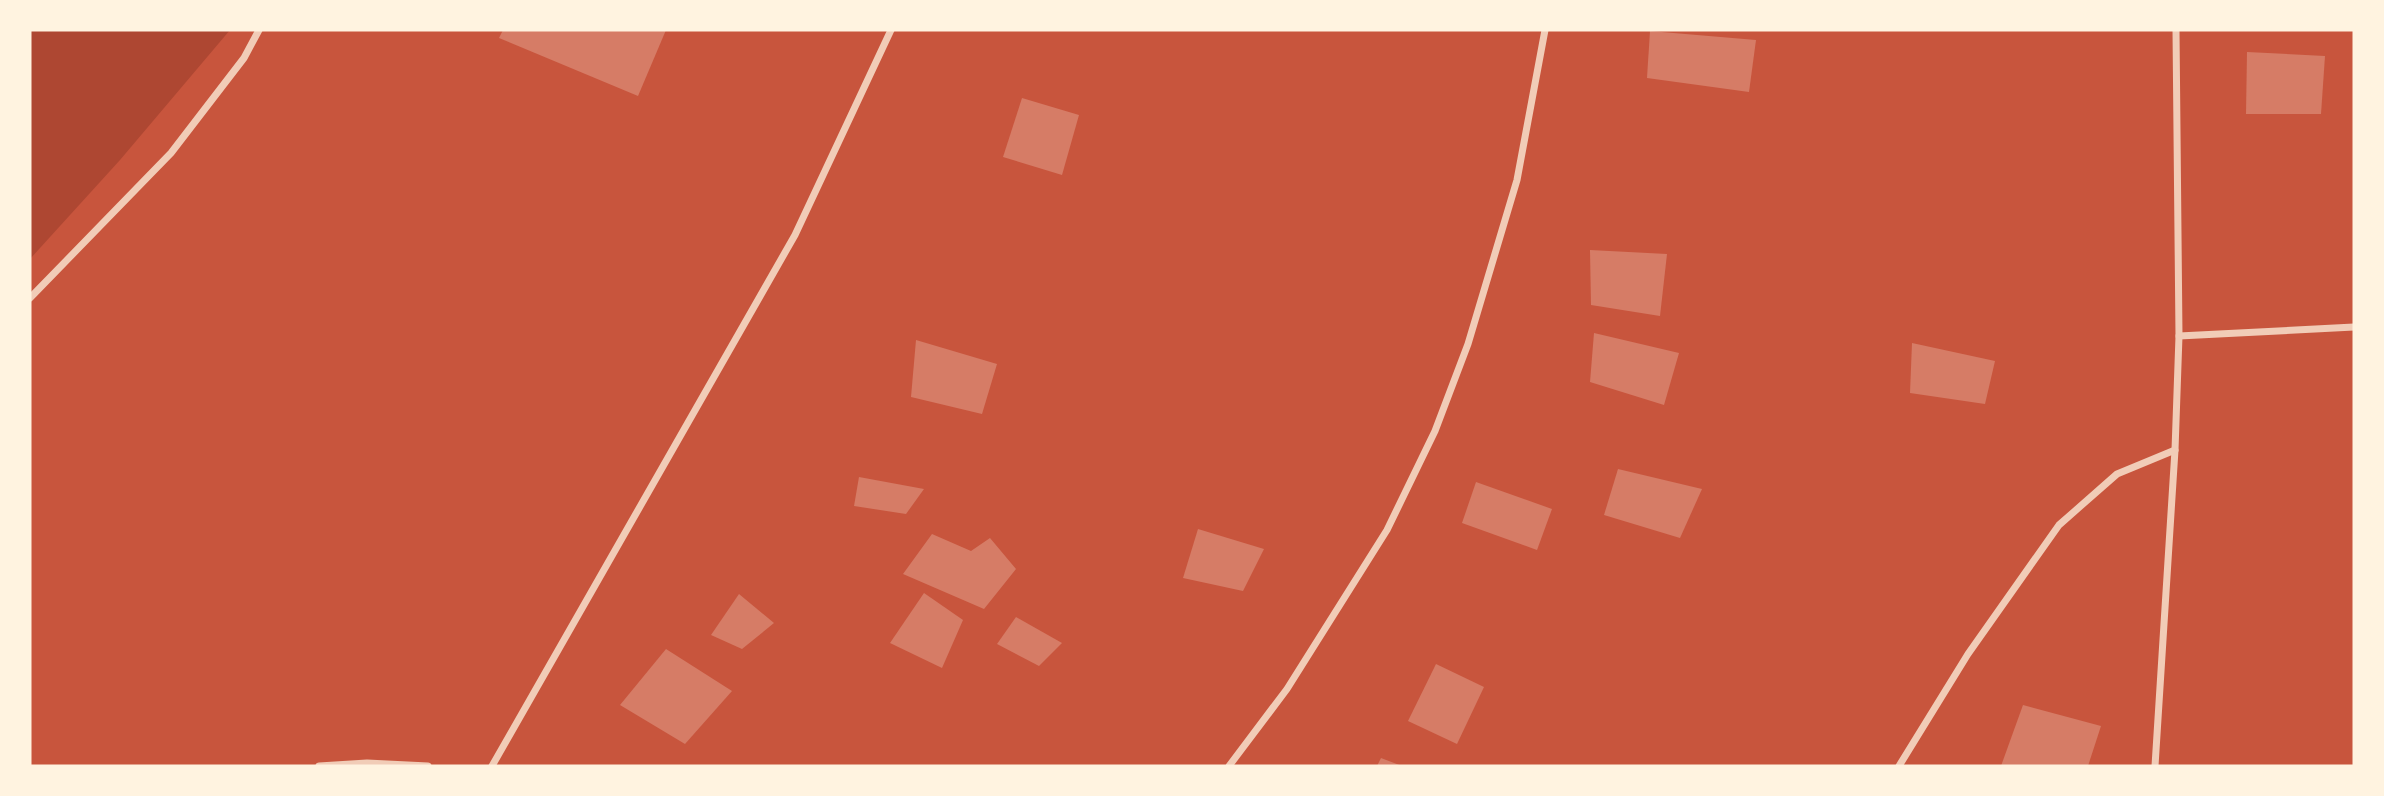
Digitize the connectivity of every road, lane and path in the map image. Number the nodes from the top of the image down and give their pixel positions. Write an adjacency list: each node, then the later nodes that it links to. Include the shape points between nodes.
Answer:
1 (259, 30): 5 (street, via 244,58 171,153)
2 (891, 30): 11 (street, via 795,235)
3 (1545, 30): 12 (street, via 1517,180 1468,344 1435,431 1387,530 1287,689)
4 (2176, 30): 7 (street)
5 (30, 298)
6 (2354, 327): 7 (street)
7 (2179, 336): 8 (street)
8 (2175, 450): 13 (street, via 2117,474 2059,525 1968,654); 14 (street)
9 (319, 766): 10 (street)
10 (428, 766)
11 (492, 766)
12 (1229, 766)
13 (1899, 766)
14 (2155, 766)

